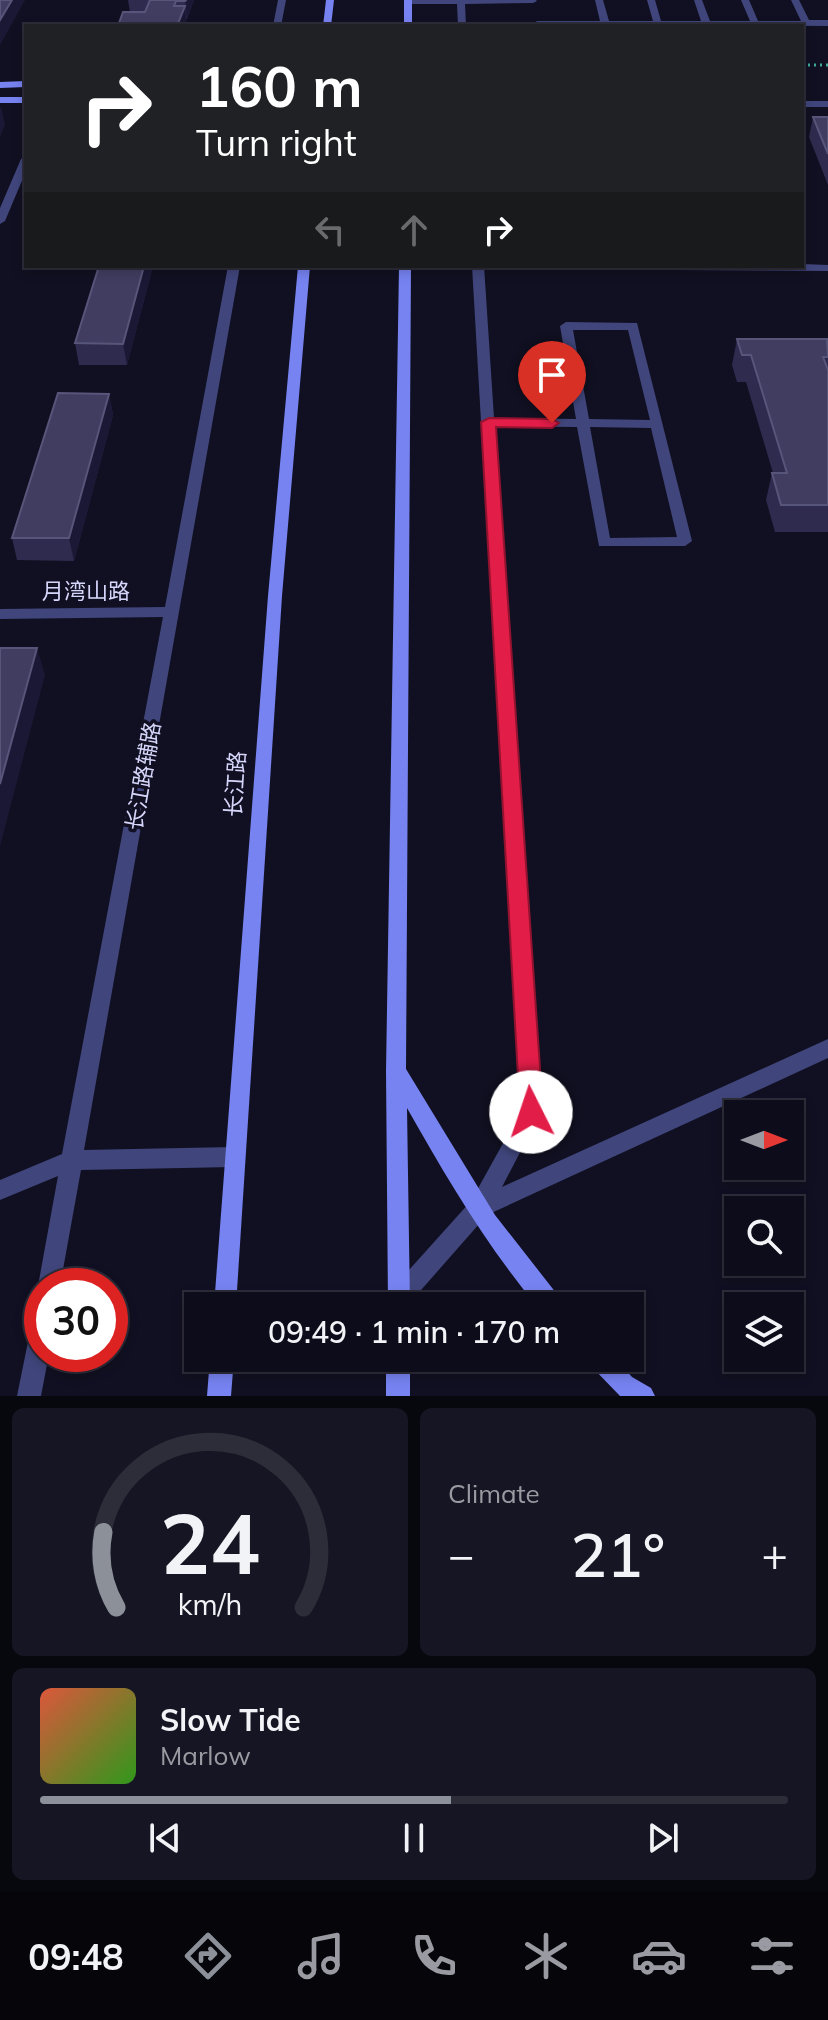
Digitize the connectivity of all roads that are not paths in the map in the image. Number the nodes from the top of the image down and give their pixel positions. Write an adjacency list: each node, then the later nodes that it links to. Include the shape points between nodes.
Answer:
1 (282, 0): 15 (street)
2 (330, 0): 16 (main road)
3 (599, 0): 20 (street)
4 (651, 0): 21 (street)
5 (698, 0): 11 (street)
6 (745, 0): 12 (street)
7 (795, 0): 13 (street)
8 (408, 1): 9 (street); 17 (main road)
9 (461, 1): 10 (street); 18 (street)
10 (533, 1): 19 (street)
11 (706, 23): 12 (street); 21 (street)
12 (755, 23): 13 (street)
13 (806, 23): 14 (street)
14 (828, 23)
15 (277, 24)
16 (327, 24)
17 (408, 24)
18 (462, 24)
19 (537, 24)
20 (605, 24): 21 (street)
21 (658, 24)
22 (24, 84): 23 (main road)
23 (0, 85)
24 (0, 100): 25 (main road)
25 (24, 100)
26 (804, 104): 27 (street)
27 (828, 104)
28 (24, 164): 29 (street)
29 (0, 221)
30 (234, 268): 39 (street, 长江路辅路)
31 (304, 268): 43 (main road, 长江路)
32 (405, 268): 42 (main road)
33 (478, 268): 36 (street)
34 (804, 268): 35 (street)
35 (828, 268)
36 (489, 422): 37 (street); 46 (street, via 531,1112)
37 (583, 424): 38 (street); 38 (street, via 566,326 633,326); 38 (street, via 604,543 685,541)
38 (657, 424)
39 (173, 612): 40 (street, 月湾山路); 44 (street, 长江路辅路)
40 (0, 614)
41 (828, 1048): 46 (street)
42 (396, 1071): 46 (main road); 49 (main road)
43 (233, 1157): 44 (street); 48 (main road, 长江路)
44 (72, 1160): 45 (street); 47 (street, 长江路辅路)
45 (0, 1190)
46 (479, 1208): 50 (street); 51 (main road)
47 (52, 1268)
48 (226, 1292)
49 (399, 1292)
50 (408, 1292)
51 (539, 1292)
52 (34, 1372): 57 (street)
53 (220, 1372): 56 (main road)
54 (398, 1372): 58 (main road)
55 (612, 1372): 59 (main road)
56 (218, 1393)
57 (29, 1396)
58 (398, 1396)
59 (643, 1396)

